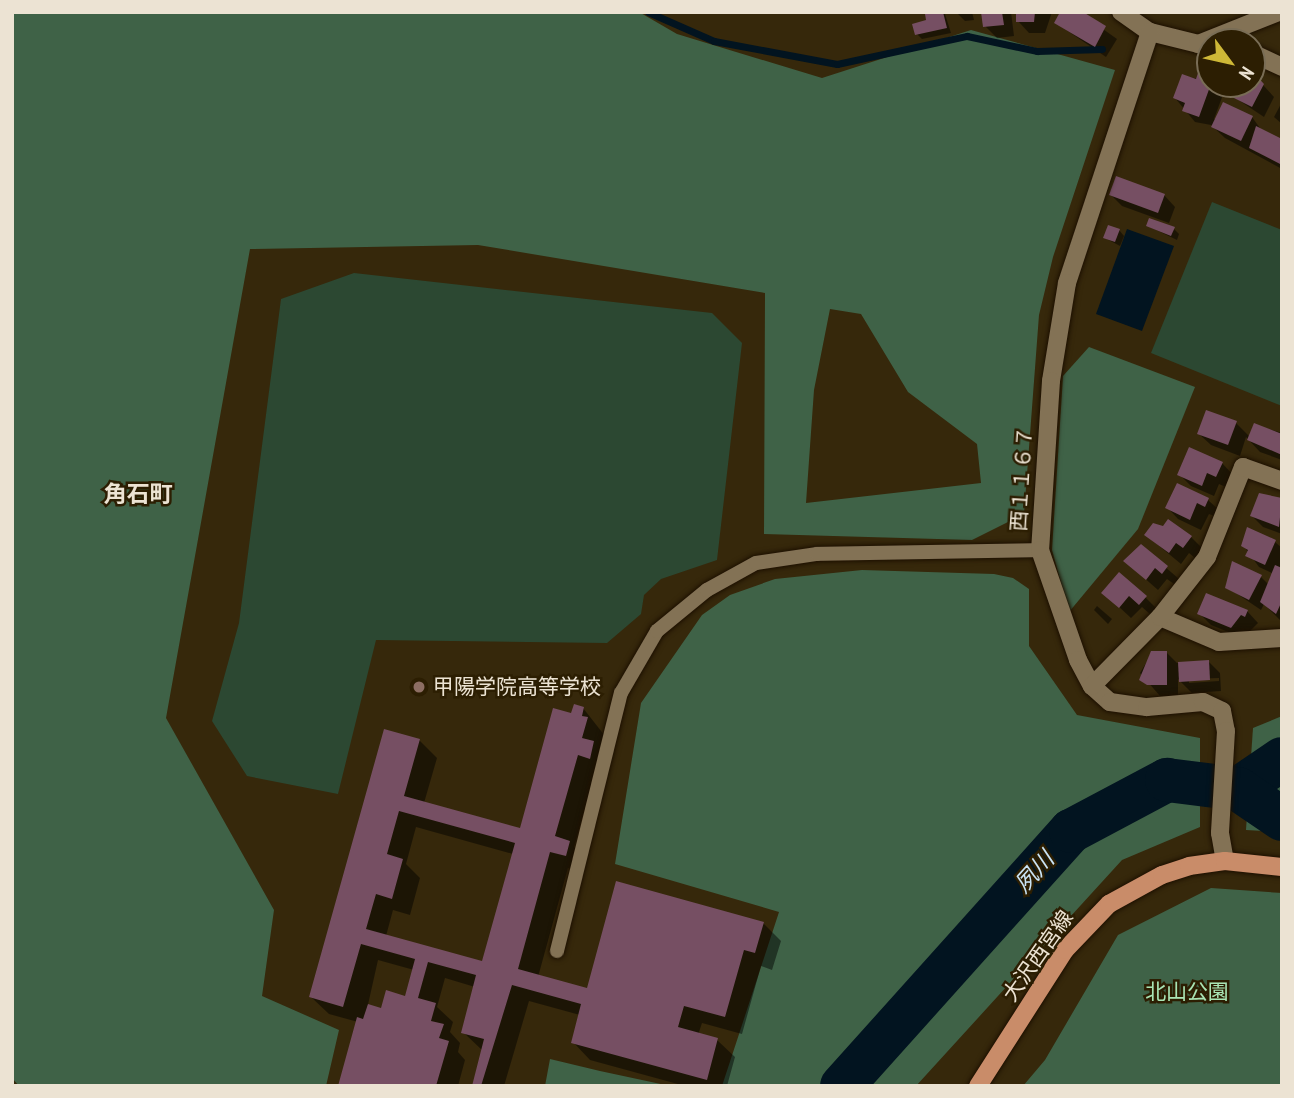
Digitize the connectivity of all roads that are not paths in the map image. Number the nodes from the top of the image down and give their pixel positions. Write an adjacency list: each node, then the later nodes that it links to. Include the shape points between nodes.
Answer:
1 (1121, 12): 4 (street)
2 (1279, 12): 3 (street)
3 (1248, 28)
4 (1150, 32): 5 (street); 9 (street, 西１１６７, via 1067,283 1051,381)
5 (1196, 44)
6 (1266, 60): 7 (street)
7 (1282, 67)
8 (1282, 481): 10 (street, via 1244,467 1207,558)
9 (1040, 551): 12 (street, 西１１６７, via 1078,660); 15 (lane, via 817,554 756,563 707,590 657,631 621,694)
10 (1160, 617): 11 (street, via 1219,642); 12 (street)
11 (1282, 638)
12 (1092, 686): 13 (street, via 1110,702 1147,707 1203,702 1222,711 1226,731 1220,833)
13 (1225, 861): 14 (main road, 大沢西宮線); 16 (main road, 大沢西宮線, via 1162,875 1094,916 1065,950)
14 (1282, 867)
15 (557, 951)
16 (978, 1086)

